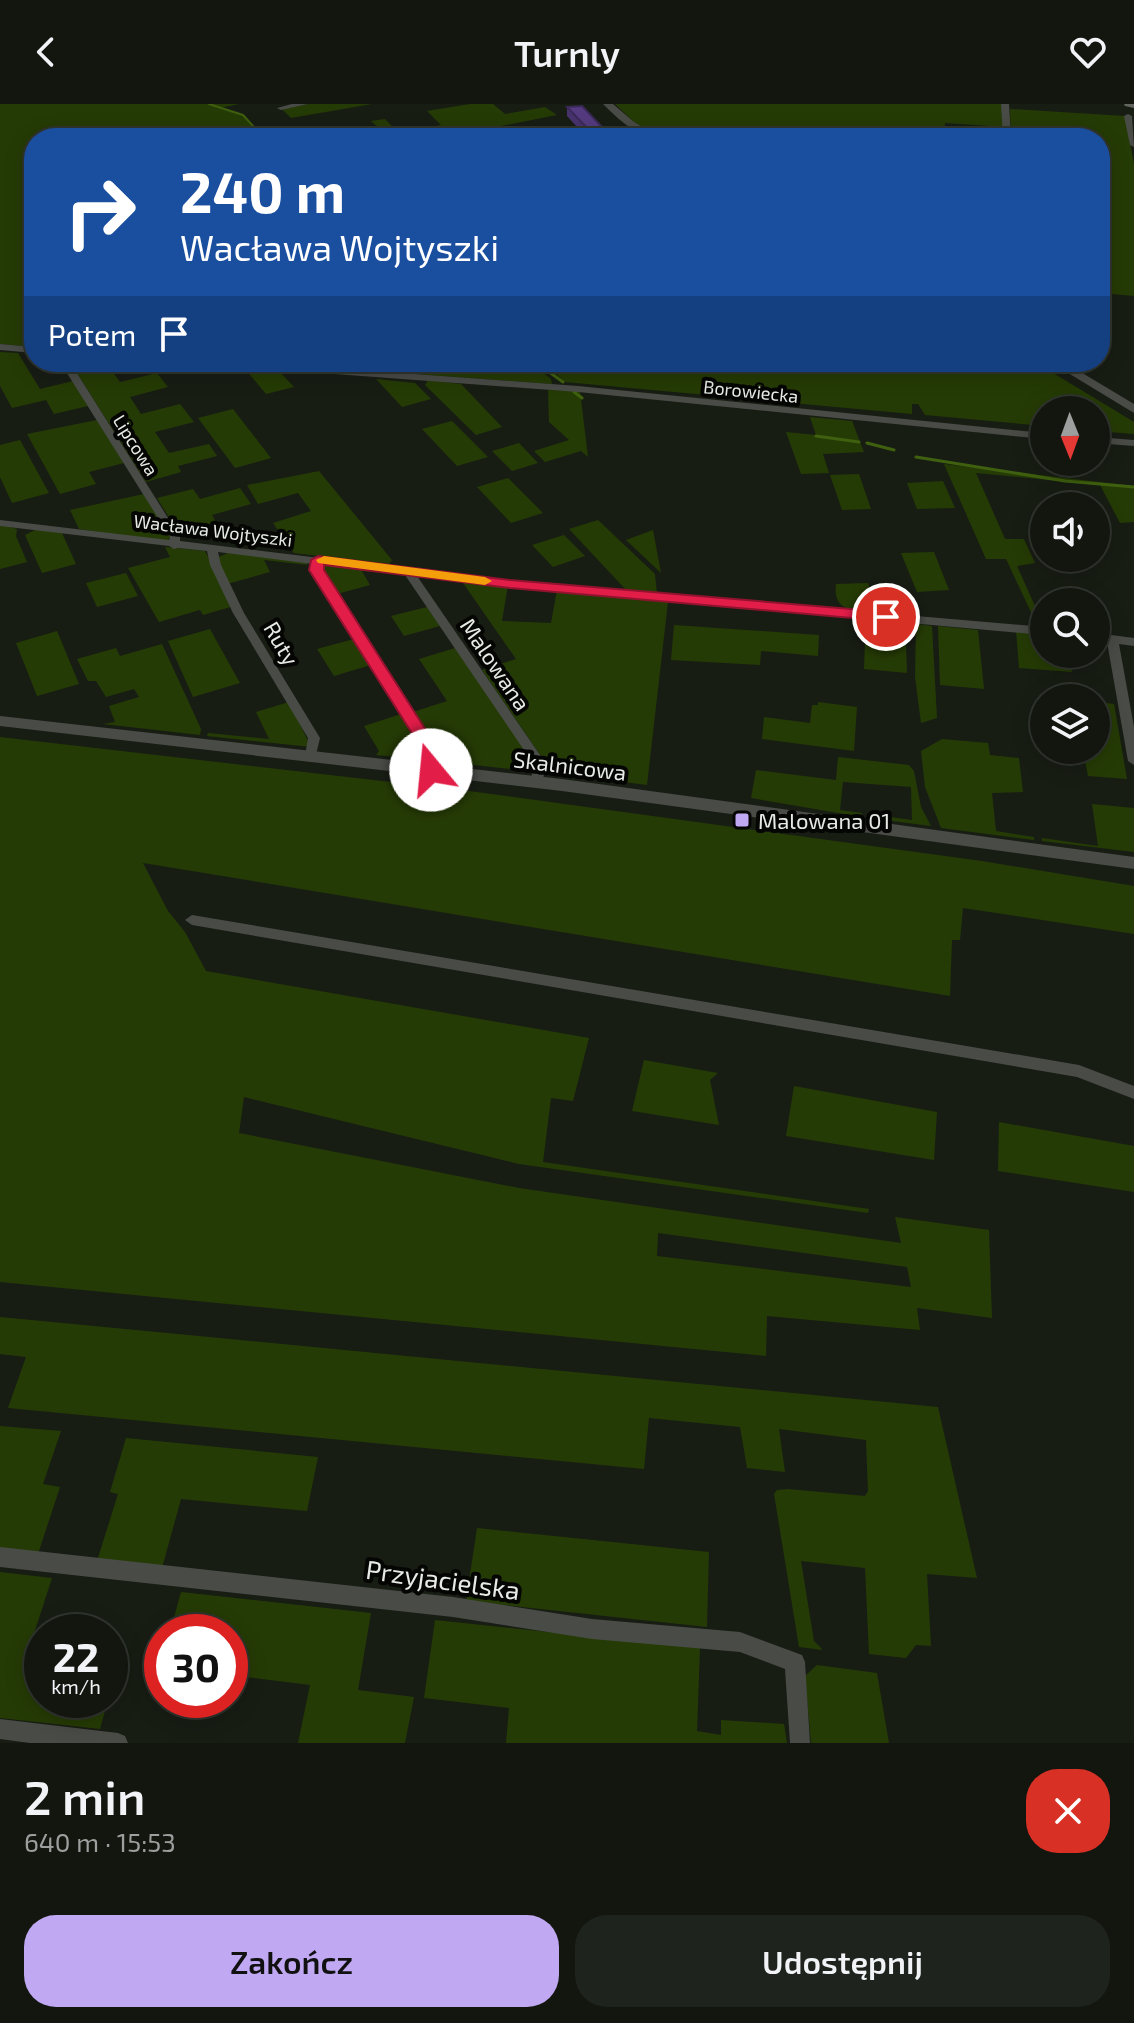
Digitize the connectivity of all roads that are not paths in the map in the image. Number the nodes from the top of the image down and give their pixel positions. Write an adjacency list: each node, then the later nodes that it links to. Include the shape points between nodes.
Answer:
1 (304, 104): 4 (street)
2 (608, 104): 6 (street)
3 (1005, 104): 7 (street)
4 (281, 108)
5 (1128, 116): 8 (street)
6 (639, 128)
7 (1006, 128)
8 (1134, 145)
9 (0, 347): 10 (street)
10 (24, 349)
11 (71, 372): 19 (street, Lipcowa, via 175,537)
12 (349, 372): 15 (street, Borowiecka, via 578,389)
13 (1073, 372): 14 (street)
14 (1134, 409)
15 (1030, 435)
16 (1110, 441): 17 (street)
17 (1134, 443)
18 (0, 523): 19 (street, Wacława Wojtyszki)
19 (174, 546): 20 (street, Wacława Wojtyszki)
20 (212, 550): 21 (street, Wacława Wojtyszki); 27 (street, Ruty, via 231,596 314,738)
21 (318, 560): 22 (street, Wacława Wojtyszki); 29 (street, via 316,570 428,746)
22 (408, 571): 23 (street, Wacława Wojtyszki); 30 (street, Malowana, via 534,755)
23 (1030, 630)
24 (1112, 639): 25 (street); 28 (street)
25 (1134, 642)
26 (0, 721): 27 (street, Skalnicowa)
27 (311, 756): 29 (street, Skalnicowa)
28 (1134, 761)
29 (431, 770): 30 (street, Skalnicowa)
30 (537, 782): 31 (street, Skalnicowa)
31 (1134, 863)
32 (192, 920): 33 (street, via 1079,1071)
33 (1134, 1093)
34 (0, 1557): 37 (street, Przyjacielska, via 740,1642 795,1662)
35 (0, 1729): 36 (street)
36 (118, 1743)
37 (800, 1743)

